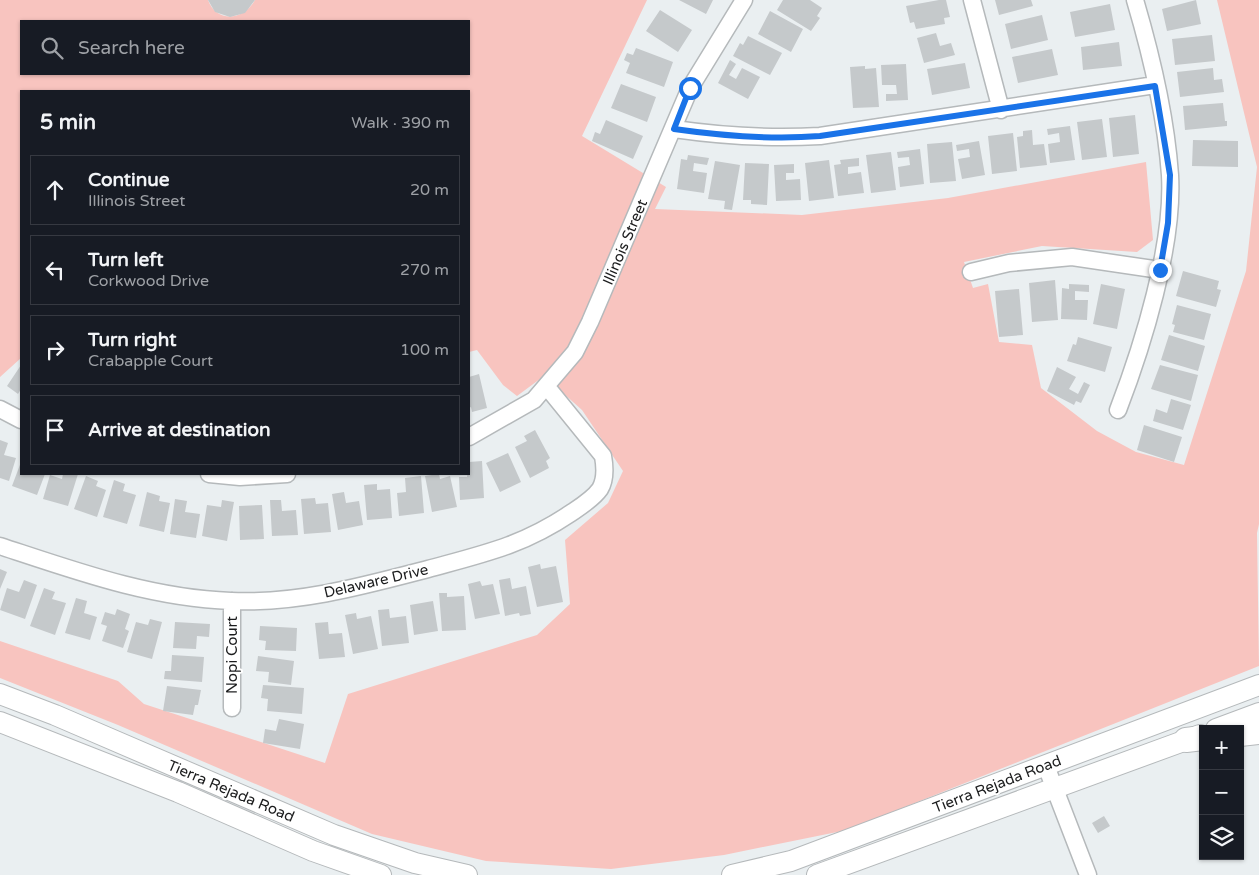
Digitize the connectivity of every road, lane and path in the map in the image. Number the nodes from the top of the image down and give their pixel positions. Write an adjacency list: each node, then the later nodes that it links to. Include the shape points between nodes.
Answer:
1 (744, 0): 6 (street, Illinois Street, via 690,88)
2 (972, 0): 5 (street)
3 (1135, 0): 4 (street)
4 (1155, 86): 5 (street); 7 (street, via 1170,175 1168,223)
5 (1001, 110): 6 (street, via 778,139 729,137)
6 (674, 129): 9 (street, Illinois Street, via 590,322 575,352)
7 (1160, 270): 8 (street, via 1072,257 1009,262); 11 (street, via 1133,371)
8 (971, 272)
9 (547, 387): 13 (street, Illinois Street, via 534,400); 17 (street, Delaware Drive, via 604,456 606,471 600,488 584,504 544,531 507,548 346,591 281,600)
10 (0, 409): 12 (street)
11 (1118, 410)
12 (20, 419)
13 (470, 436)
14 (219, 475): 15 (street)
15 (271, 475)
16 (0, 546): 17 (street, Delaware Drive, via 124,586 172,596)
17 (232, 602): 20 (street, Nopi Court)
18 (1259, 685): 27 (main road, Tierra Rejada Road)
19 (0, 694): 31 (main road, Tierra Rejada Road, via 334,835 415,863)
20 (232, 708)
21 (1259, 713): 23 (main road)
22 (0, 722): 30 (main road, Tierra Rejada Road, via 313,851)
23 (1227, 725)
24 (1259, 732): 25 (highway)
25 (1244, 734)
26 (1197, 737): 28 (main road, Tierra Rejada Road)
27 (1046, 766): 28 (street); 29 (main road, Tierra Rejada Road)
28 (1054, 788): 33 (main road, Tierra Rejada Road); 34 (street)
29 (768, 871): 32 (main road, Tierra Rejada Road)
30 (381, 875)
31 (467, 875)
32 (732, 875)
33 (817, 875)
34 (1088, 875)

